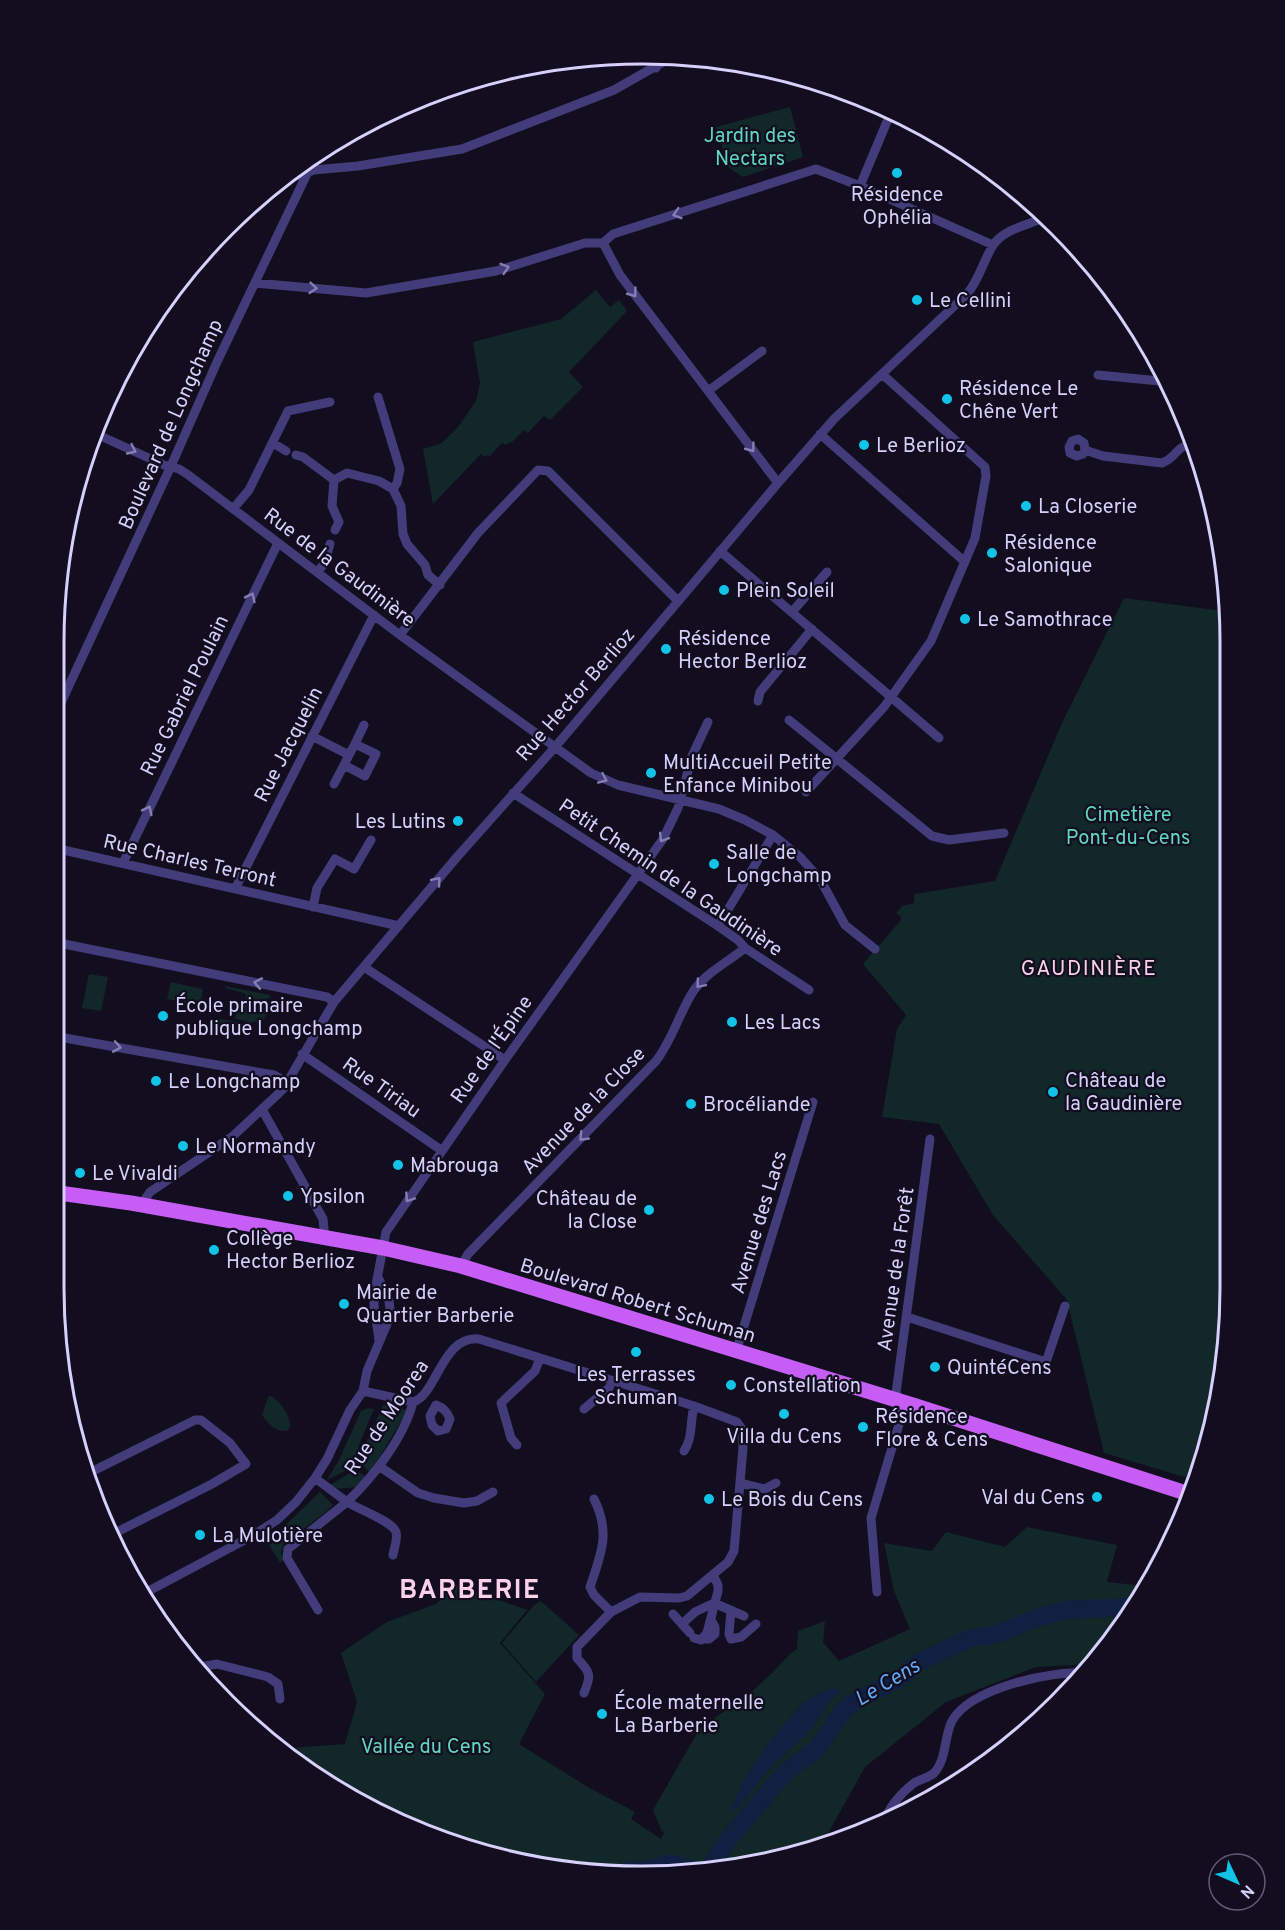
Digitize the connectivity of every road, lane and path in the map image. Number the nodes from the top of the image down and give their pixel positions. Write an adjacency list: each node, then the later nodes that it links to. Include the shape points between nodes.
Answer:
1 (654, 65): 3 (street)
2 (660, 65): 3 (street)
3 (656, 68): 5 (street, via 614,90 462,149)
4 (888, 119): 6 (street)
5 (308, 172): 10 (street, Boulevard de Longchamp)
6 (860, 186): 8 (street, one-way to 8, via 816,169 614,234); 9 (street)
7 (1037, 220): 9 (street, via 1012,230)
8 (603, 243): 10 (street, one-way to 8, via 366,293 496,271 585,243); 15 (street, one-way to 15, via 620,275)
9 (993, 245): 12 (street, Rue Hector Berlioz, via 968,294)
10 (255, 283): 25 (street, Boulevard de Longchamp)
11 (762, 351): 15 (street)
12 (882, 374): 18 (street, Rue Hector Berlioz); 34 (street, via 985,467 978,524)
13 (1098, 375): 14 (street)
14 (1158, 381)
15 (708, 391): 27 (street, one-way to 27)
16 (378, 397): 28 (street, via 400,469)
17 (330, 402): 20 (street, via 288,411)
18 (820, 434): 27 (street, Rue Hector Berlioz); 34 (street)
19 (102, 437): 25 (street, Rue de la Gaudinière, one-way to 25)
20 (273, 443): 22 (street); 29 (street, via 249,490)
21 (1186, 445): 23 (street, via 1162,463)
22 (286, 450)
23 (1085, 450)
24 (296, 455): 26 (street)
25 (171, 466): 29 (street, Rue de la Gaudinière); 43 (street, Boulevard de Longchamp)
26 (334, 480): 28 (street, via 347,473); 30 (street, via 333,506 339,522)
27 (778, 483): 33 (street, Rue Hector Berlioz)
28 (393, 489): 37 (street, via 401,506 407,544 425,565 428,575)
29 (233, 509): 31 (street, Rue de la Gaudinière)
30 (335, 530)
31 (278, 543): 35 (street, Rue de la Gaudinière); 66 (street, Rue Gabriel Poulain, one-way to 31)
32 (330, 544): 35 (street)
33 (720, 551): 38 (street, Rue Hector Berlioz); 39 (street)
34 (965, 562): 44 (street, via 931,641)
35 (317, 572): 40 (street, Rue de la Gaudinière)
36 (827, 572): 39 (street)
37 (440, 585): 38 (street, via 478,533 538,470 544,470); 42 (street)
38 (678, 601): 52 (street, Rue Hector Berlioz)
39 (792, 612): 41 (street)
40 (374, 615): 42 (street, Rue de la Gaudinière); 49 (street, Rue Jacquelin)
41 (812, 628): 44 (street); 45 (street, via 760,692)
42 (400, 634): 52 (street, Rue de la Gaudinière)
43 (64, 696)
44 (891, 698): 50 (street); 56 (street)
45 (758, 701)
46 (789, 720): 56 (street)
47 (708, 722): 61 (street, Rue de l'Épine, via 697,744)
48 (364, 725): 51 (street)
49 (312, 736): 55 (street); 68 (street, Rue Jacquelin)
50 (939, 738)
51 (355, 744): 54 (street); 55 (street)
52 (556, 746): 60 (street, Rue Hector Berlioz); 61 (street, Rue de la Gaudinière, one-way to 61, via 606,781)
53 (385, 748): 54 (street)
54 (376, 754): 57 (street, via 365,776)
55 (349, 755): 57 (street)
56 (837, 759): 59 (street); 62 (street, via 932,836 949,840)
57 (344, 765): 58 (street)
58 (334, 784)
59 (806, 792)
60 (513, 793): 67 (street, Petit Chemin de la Gaudinière); 70 (street, Rue Hector Berlioz, one-way to 60)
61 (681, 799): 63 (street, Rue de la Gaudinière, via 734,815); 67 (street, Rue de l'Épine, one-way to 67, via 663,839)
62 (1004, 833)
63 (773, 835): 71 (street); 74 (street, Rue de la Gaudinière, via 820,879 845,925)
64 (371, 840): 69 (street, via 354,869 335,858 317,888)
65 (64, 850): 66 (street, Rue Charles Terront)
66 (123, 863): 68 (street, Rue Charles Terront)
67 (638, 874): 71 (street, Petit Chemin de la Gaudinière); 80 (street, Rue de l'Épine)
68 (234, 890): 69 (street, Rue Charles Terront)
69 (313, 907): 70 (street, Rue Charles Terront)
70 (399, 926): 75 (street, Rue Hector Berlioz)
71 (718, 926): 73 (street, Petit Chemin de la Gaudinière)
72 (64, 944): 77 (street, one-way to 72, via 327,997)
73 (745, 948): 76 (street, Petit Chemin de la Gaudinière); 90 (street, Avenue de la Close, one-way to 90, via 701,982 656,1061)
74 (875, 949)
75 (364, 967): 77 (street, Rue Hector Berlioz); 80 (street)
76 (809, 990)
77 (334, 1002): 79 (street, Rue Hector Berlioz)
78 (64, 1038): 81 (street, one-way to 81, via 274,1075)
79 (302, 1054): 81 (street, Rue Hector Berlioz); 85 (street, Rue Tiriau)
80 (505, 1060): 85 (street, Rue de l'Épine)
81 (287, 1082): 83 (street, Rue Hector Berlioz)
82 (813, 1102): 95 (street, Avenue des Lacs)
83 (263, 1111): 87 (street, Rue Hector Berlioz, via 150,1192); 88 (street, via 323,1219)
84 (930, 1139): 93 (street, Avenue de la Forêt)
85 (441, 1150): 89 (street, Rue de l'Épine, one-way to 89, via 386,1232)
86 (64, 1194): 87 (main road, Boulevard Robert Schuman)
87 (141, 1205): 88 (main road, Boulevard Robert Schuman)
88 (325, 1239): 89 (main road, Boulevard Robert Schuman)
89 (383, 1248): 90 (main road, Boulevard Robert Schuman); 91 (street, Rue de l'Épine)
90 (460, 1266): 95 (main road, Boulevard Robert Schuman)
91 (378, 1279): 94 (street, Rue de l'Épine, via 374,1306); 94 (street, via 390,1309)
92 (1065, 1306): 93 (street, via 1046,1362)
93 (907, 1317): 100 (street, Avenue de la Forêt, via 896,1393)
94 (380, 1340): 98 (street)
95 (736, 1352): 100 (main road, Boulevard Robert Schuman)
96 (540, 1358): 97 (street, Rue de Moorea); 99 (street, Rue de Moorea, via 468,1339 452,1351); 104 (street, via 535,1371 501,1403 511,1438)
97 (612, 1381): 101 (street, Rue de Moorea); 102 (street)
98 (363, 1391): 99 (street); 108 (street)
99 (417, 1400): 103 (street); 106 (street, Rue de Moorea)
100 (901, 1402): 112 (main road, Boulevard Robert Schuman); 119 (street, Avenue de la Forêt, via 900,1421 871,1518)
101 (694, 1406): 105 (street, via 690,1441); 109 (street, Rue de Moorea, via 740,1425)
102 (584, 1409)
103 (433, 1410)
104 (517, 1445)
105 (684, 1451)
106 (379, 1466): 111 (street, via 418,1493 434,1498 464,1503); 114 (street, Rue de Moorea)
107 (94, 1470): 115 (street, via 195,1420 201,1420 223,1438 246,1464)
108 (315, 1478): 114 (street, Rue de Moorea); 118 (street, via 277,1520)
109 (741, 1483): 110 (street, via 765,1489); 117 (street, via 735,1551)
110 (776, 1483)
111 (493, 1492)
112 (1183, 1492)
113 (594, 1499): 123 (street, via 601,1513 604,1536 590,1587)
114 (347, 1502): 116 (street, via 391,1524 396,1532); 121 (street, via 288,1549 287,1558)
115 (118, 1531)
116 (393, 1556)
117 (713, 1575): 120 (street, via 718,1585); 123 (street, via 683,1598 640,1597)
118 (150, 1590)
119 (877, 1592)
120 (714, 1603): 122 (street); 126 (street); 126 (street, via 707,1633 696,1637)
121 (318, 1610)
122 (731, 1610): 125 (street); 127 (street, via 731,1639 741,1637)
123 (611, 1612): 130 (street, via 578,1647 576,1658 588,1670 590,1679)
124 (673, 1614): 126 (street)
125 (744, 1617)
126 (682, 1624)
127 (756, 1624)
128 (206, 1666): 131 (street, via 217,1664 268,1677 278,1684)
129 (1074, 1672): 132 (street, via 1015,1682 962,1709 952,1721 934,1773 915,1783)
130 (584, 1693)
131 (280, 1699)
132 (889, 1810)

